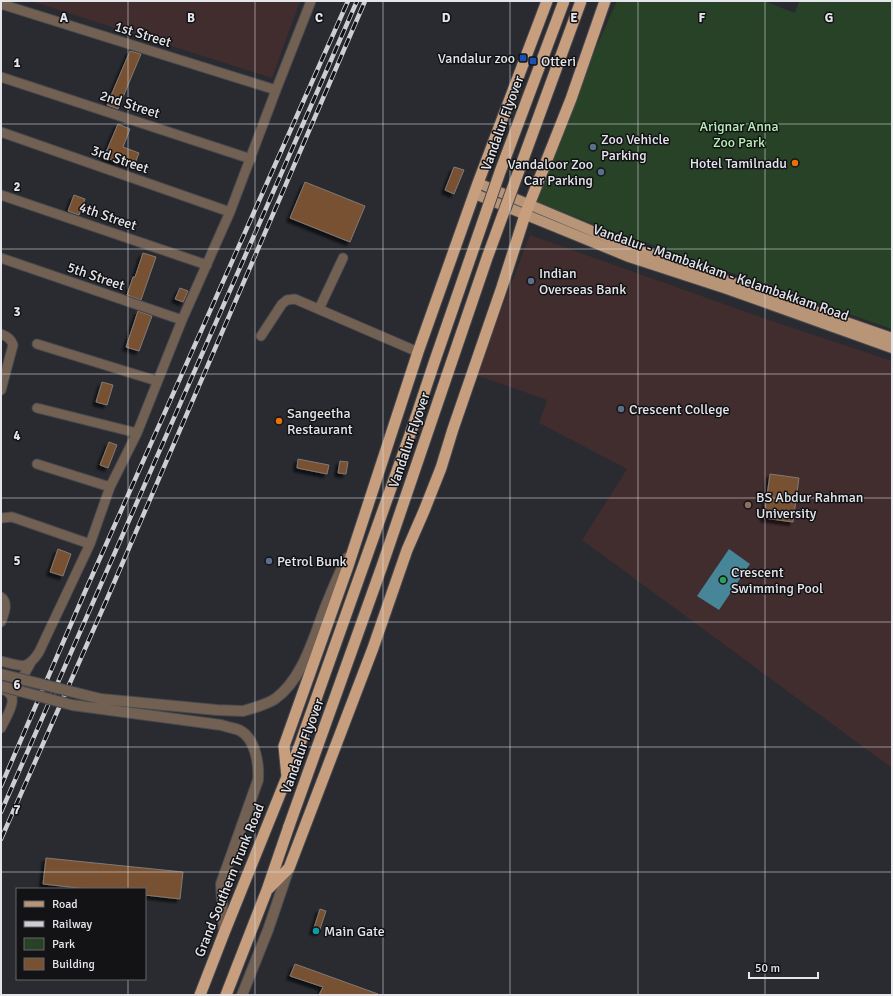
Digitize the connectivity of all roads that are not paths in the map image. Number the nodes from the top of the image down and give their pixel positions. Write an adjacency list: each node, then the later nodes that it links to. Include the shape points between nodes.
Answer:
1 (312, 1): 8 (street)
2 (547, 1): 11 (highway)
3 (564, 1): 45 (highway, Vandalur Flyover, bridge, via 495,187 413,426)
4 (581, 1): 47 (highway, Vandalur Flyover, bridge, via 490,250)
5 (605, 1): 13 (highway, via 572,99)
6 (1, 4): 8 (street, 1st Street)
7 (1, 77): 10 (street, 2nd Street)
8 (276, 90): 10 (street)
9 (1, 132): 14 (street, 3rd Street)
10 (251, 159): 14 (street)
11 (477, 188): 13 (main road, Vandalur - Mambakkam - Kelambakkam Road); 15 (main road, Vandalur - Mambakkam - Kelambakkam Road); 26 (highway)
12 (1, 195): 18 (street, 4th Street)
13 (530, 204): 15 (highway); 23 (main road, Vandalur - Mambakkam - Kelambakkam Road, via 633,248)
14 (230, 212): 18 (street)
15 (525, 215): 25 (main road, Vandalur - Mambakkam - Kelambakkam Road, via 629,258 727,289); 46 (highway, via 441,468 407,550 374,648)
16 (1, 258): 20 (street, 5th Street)
17 (343, 258): 19 (street)
18 (207, 265): 20 (street)
19 (319, 309): 22 (street, via 295,299 287,300); 26 (street)
20 (182, 320): 27 (street)
21 (1, 334): 28 (street, via 8,337 13,345)
22 (261, 336)
23 (892, 338)
24 (37, 344): 27 (street)
25 (892, 348)
26 (418, 352): 34 (highway)
27 (157, 381): 30 (street)
28 (1, 390)
29 (37, 408): 30 (street)
30 (137, 433): 32 (street)
31 (37, 464): 32 (street)
32 (110, 487): 35 (street)
33 (1, 518): 35 (street, via 12,517)
34 (355, 542): 40 (street, bridge, via 338,574 304,662 289,684 275,698 258,707 243,711 217,710 101,699); 45 (highway, via 284,746)
35 (90, 544): 39 (street, via 39,652)
36 (1, 597): 37 (street, via 6,605)
37 (1, 622)
38 (1, 661): 39 (street, via 24,666)
39 (30, 664): 43 (street)
40 (1, 674)
41 (1, 686): 48 (street, bridge, via 72,705 221,725 241,731 254,747 259,767 258,780 221,884)
42 (1, 689): 43 (street, via 7,690)
43 (12, 696): 44 (street, via 12,705)
44 (1, 728)
45 (287, 777): 48 (highway, Grand Southern Trunk Road)
46 (289, 868): 47 (highway); 51 (street, via 270,926)
47 (267, 890): 50 (highway)
48 (224, 933): 49 (highway, Grand Southern Trunk Road)
49 (200, 995)
50 (226, 995)
51 (242, 995)

